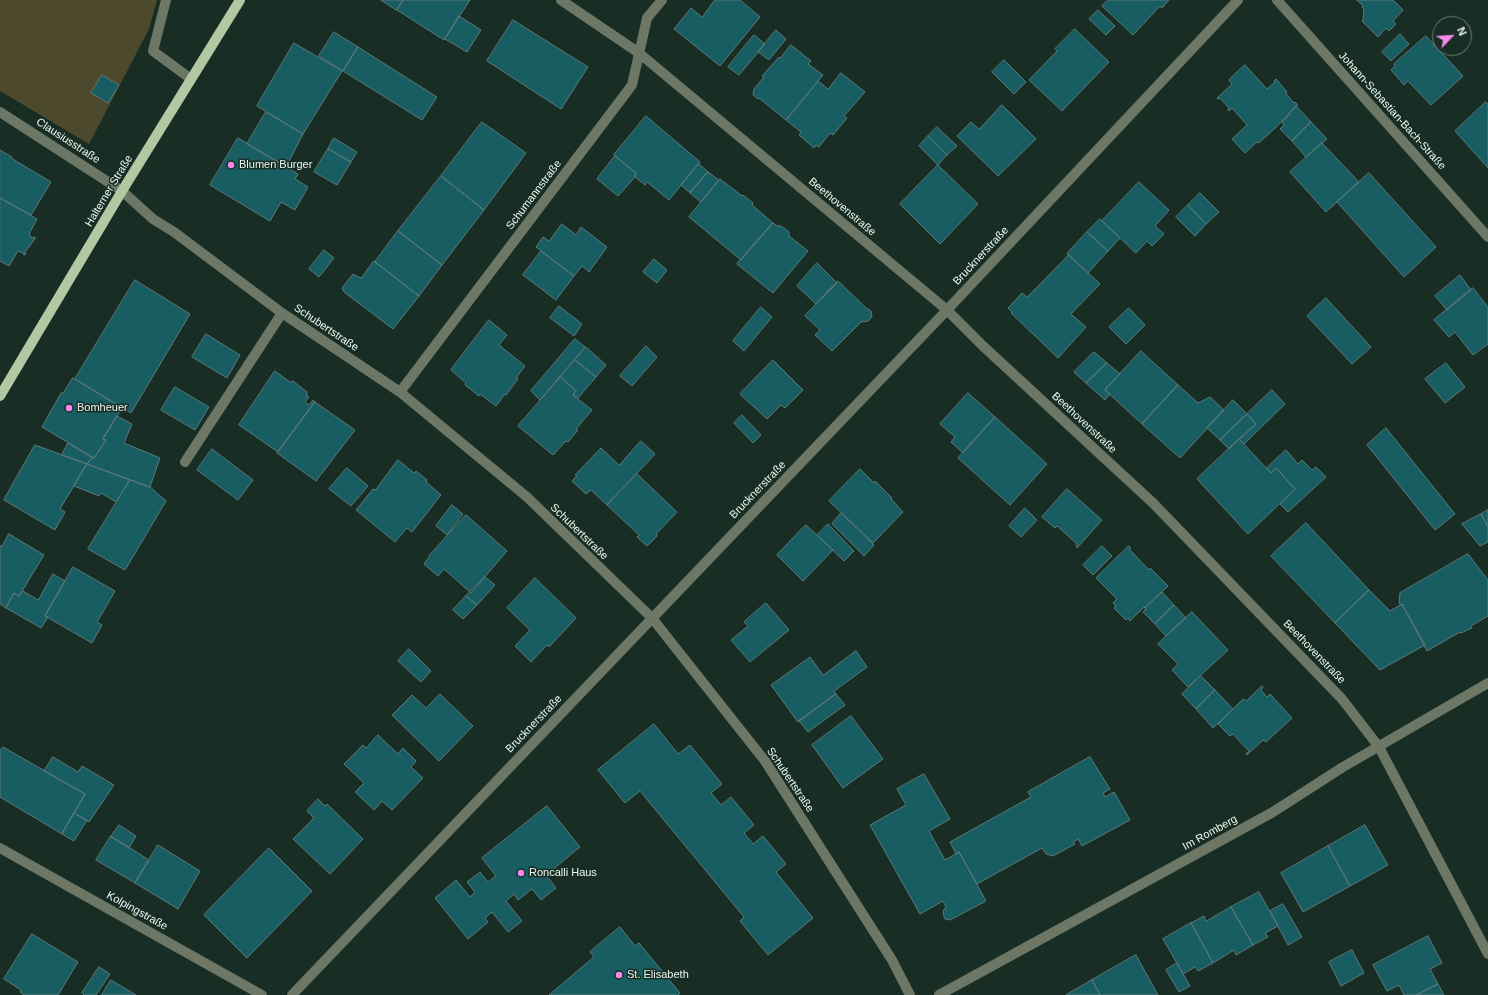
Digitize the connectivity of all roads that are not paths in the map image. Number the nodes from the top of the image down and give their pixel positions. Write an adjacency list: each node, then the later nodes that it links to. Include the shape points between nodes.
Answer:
1 (166, 0): 8 (street, via 153,51)
2 (240, 0): 8 (main road, Halterner Straße)
3 (561, 0): 7 (street, Beethovenstraße)
4 (662, 0): 7 (street, Schumannstraße, via 648,18)
5 (1238, 0): 12 (street, Brucknerstraße)
6 (1277, 0): 11 (street, Johann-Sebastian-Bach-Straße)
7 (639, 53): 12 (street, Beethovenstraße); 14 (street, Schumannstraße, via 632,85)
8 (191, 79): 10 (main road, Halterner Straße)
9 (0, 112): 10 (street, Clausiusstraße)
10 (122, 191): 13 (street, Schubertstraße, via 153,219); 15 (main road, Halterner Straße)
11 (1488, 237)
12 (947, 310): 17 (street, Brucknerstraße); 19 (street, Beethovenstraße, via 1153,503 1342,699)
13 (282, 312): 14 (street, Schubertstraße); 16 (street)
14 (400, 392): 17 (street, Schubertstraße, via 526,498)
15 (0, 396)
16 (185, 462)
17 (652, 618): 23 (street, Brucknerstraße); 24 (street, Schubertstraße, via 765,761 892,960)
18 (1488, 683): 19 (street, Im Romberg)
19 (1379, 747): 21 (street, Beethovenstraße); 25 (street, Im Romberg, via 1273,812)
20 (0, 848): 22 (street, Kolpingstraße)
21 (1488, 954)
22 (262, 995)
23 (292, 995)
24 (910, 995)
25 (939, 995)

